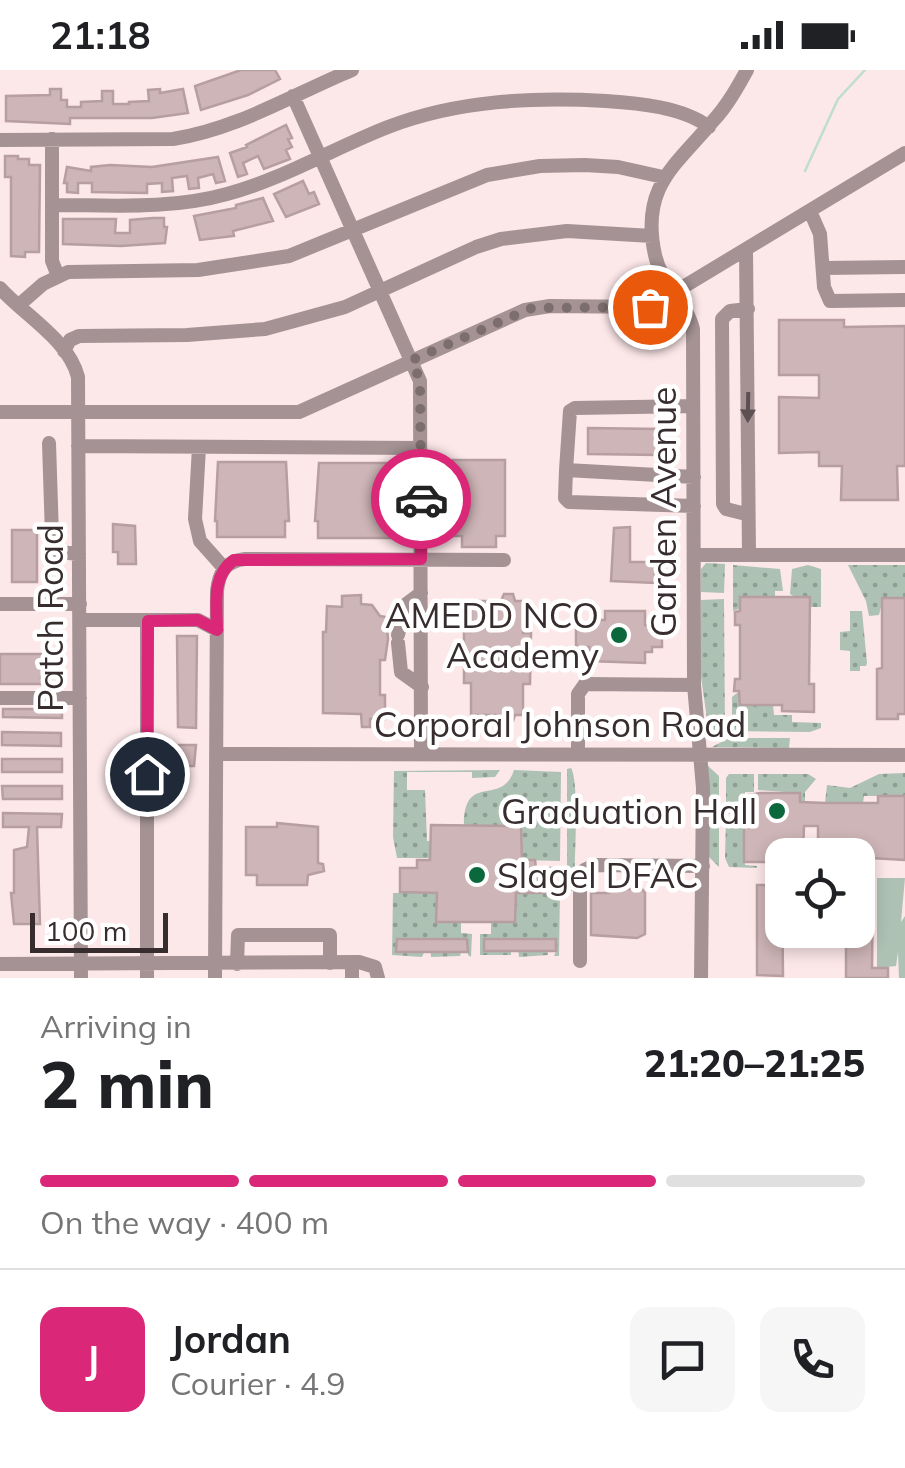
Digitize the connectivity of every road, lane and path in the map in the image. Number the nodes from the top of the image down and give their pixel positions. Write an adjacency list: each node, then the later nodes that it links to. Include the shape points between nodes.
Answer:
1 (352, 70): 3 (street)
2 (747, 70): 4 (street, Garden Avenue)
3 (293, 96): 5 (street, via 198,135); 8 (street)
4 (708, 127): 8 (street, via 686,115 622,102 497,102 419,117); 9 (street, Garden Avenue)
5 (52, 139): 6 (street); 10 (street)
6 (0, 140)
7 (905, 153): 11 (street)
8 (320, 157): 10 (street, via 258,185 197,201); 12 (street)
9 (663, 178): 12 (street, via 585,164 516,170 455,186); 13 (street, Garden Avenue)
10 (52, 205): 17 (street)
11 (810, 211): 14 (street); 16 (street)
12 (354, 230): 17 (street, via 247,265); 19 (street)
13 (652, 236): 19 (street, via 587,230 522,235); 20 (street, Garden Avenue, via 660,272)
14 (746, 250): 20 (street); 23 (street)
15 (905, 266): 16 (street)
16 (824, 268): 21 (street, via 830,301)
17 (58, 276): 22 (street)
18 (0, 288): 22 (street, Patch Road)
19 (380, 291): 24 (street, via 265,329 80,336); 25 (street)
20 (676, 293): 25 (street, via 634,309 532,308); 26 (street, Garden Avenue, via 693,329)
21 (905, 300)
22 (19, 306): 24 (street, Patch Road)
23 (748, 310): 36 (street, one-way to 36); 36 (street, via 722,319 723,504)
24 (64, 351): 28 (street, Patch Road, via 78,377)
25 (412, 360): 28 (street, via 300,412); 32 (street, via 420,381)
26 (693, 406): 33 (street, via 575,408); 34 (street, Garden Avenue)
27 (0, 412): 28 (street)
28 (78, 412): 30 (street, Patch Road)
29 (48, 442): 37 (street, via 54,546 65,555)
30 (78, 446): 31 (street); 37 (street, Patch Road)
31 (199, 447): 32 (street); 43 (street, via 195,519 200,541)
32 (420, 448): 41 (street)
33 (566, 470): 34 (street); 35 (street, via 568,502)
34 (694, 476): 35 (street, Garden Avenue)
35 (694, 506): 40 (street, Garden Avenue)
36 (746, 514): 38 (street)
37 (79, 554): 46 (street, Patch Road)
38 (749, 555): 39 (street); 40 (street)
39 (905, 555)
40 (694, 556): 50 (street, Garden Avenue)
41 (421, 559): 42 (street); 43 (street, via 244,559); 44 (street)
42 (504, 560)
43 (222, 570): 49 (street)
44 (421, 594): 51 (street); 51 (street, via 406,605 398,639 402,672)
45 (0, 604): 46 (street)
46 (80, 604): 47 (street, Patch Road)
47 (80, 620): 48 (street); 53 (street, Patch Road)
48 (148, 621): 49 (street, via 198,620); 66 (street)
49 (217, 630): 54 (street)
50 (694, 685): 56 (street, via 586,684 578,694); 57 (street, Garden Avenue)
51 (422, 687): 55 (street)
52 (0, 698): 53 (street)
53 (80, 698): 65 (street, Patch Road)
54 (216, 754): 55 (street, Corporal Johnson Road); 67 (street)
55 (420, 754): 56 (street, Corporal Johnson Road)
56 (578, 754): 57 (street, Corporal Johnson Road)
57 (699, 754): 58 (street, Corporal Johnson Road); 59 (street, Garden Avenue)
58 (905, 754)
59 (703, 866): 60 (street, via 584,870); 70 (street, Garden Avenue)
60 (580, 961)
61 (330, 963): 63 (street, via 330,936 238,935); 64 (street); 68 (street)
62 (0, 964): 65 (street)
63 (238, 964): 67 (street); 68 (street)
64 (352, 970): 69 (street, via 369,964)
65 (81, 971): 66 (street)
66 (147, 971): 67 (street)
67 (215, 971)
68 (284, 971)
69 (378, 978)
70 (701, 978)

